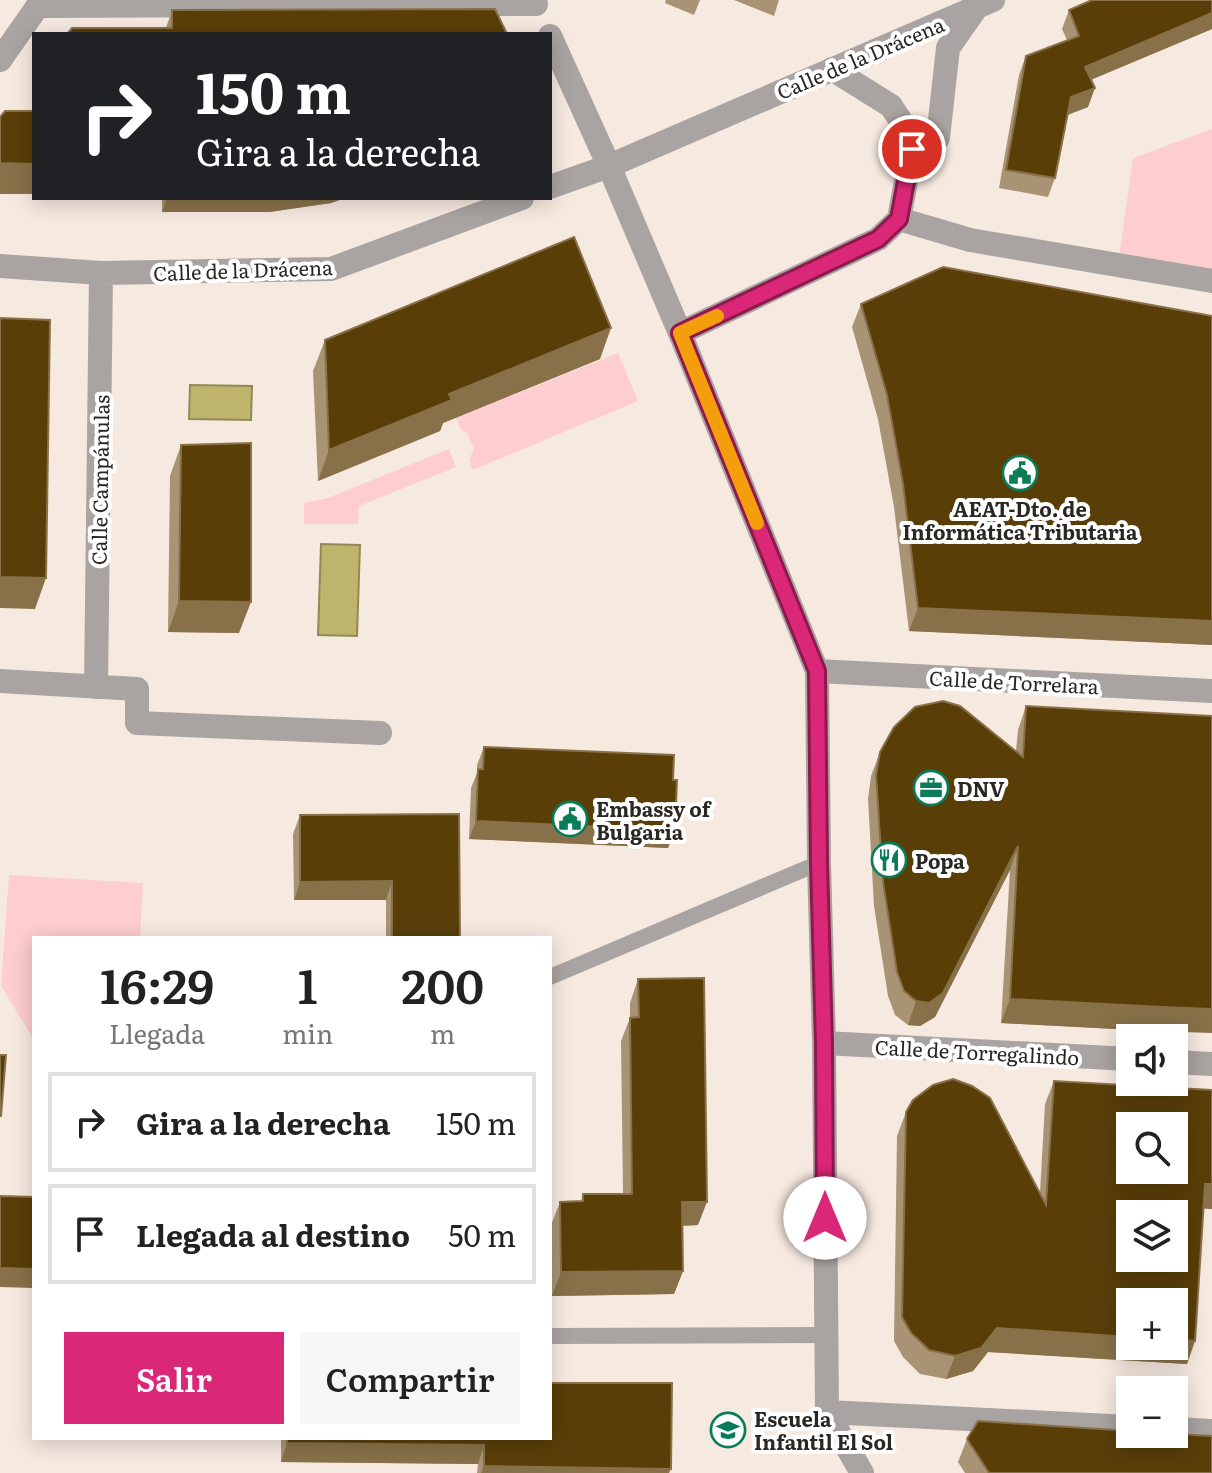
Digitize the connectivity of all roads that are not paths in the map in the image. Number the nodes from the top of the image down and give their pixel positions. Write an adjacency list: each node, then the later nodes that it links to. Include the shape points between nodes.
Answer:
1 (535, 2): 3 (street); 4 (street)
2 (982, 2): 7 (street, Calle de la Drácena); 8 (street, via 948,48 938,138)
3 (40, 3): 6 (street)
4 (549, 32)
5 (552, 39): 9 (street)
6 (0, 60)
7 (832, 69): 8 (street, via 891,106); 9 (street, Calle de la Drácena)
8 (912, 149): 12 (street)
9 (609, 166): 10 (street, Calle de la Drácena); 16 (street)
10 (552, 186)
11 (517, 200): 14 (street, Calle de la Drácena, via 331,269)
12 (899, 219): 15 (street, via 970,240); 16 (street, via 878,239)
13 (0, 266): 14 (street, Calle de la Drácena)
14 (101, 273): 19 (street, Calle Campánulas)
15 (1212, 281)
16 (680, 333): 17 (street)
17 (817, 671): 20 (street, Calle de Torrelara); 22 (street)
18 (0, 681): 19 (street)
19 (96, 687): 21 (street, via 137,689 137,723)
20 (1212, 691)
21 (380, 733)
22 (819, 863): 23 (lane); 24 (street)
23 (552, 976)
24 (824, 1043): 25 (street, Calle de Torregalindo); 28 (street)
25 (1116, 1058)
26 (1188, 1063): 27 (street)
27 (1212, 1064)
28 (826, 1335): 29 (lane); 30 (street)
29 (552, 1336)
30 (827, 1412): 31 (street); 34 (street)
31 (1116, 1426)
32 (1188, 1430): 33 (street)
33 (1212, 1431)
34 (862, 1473)

